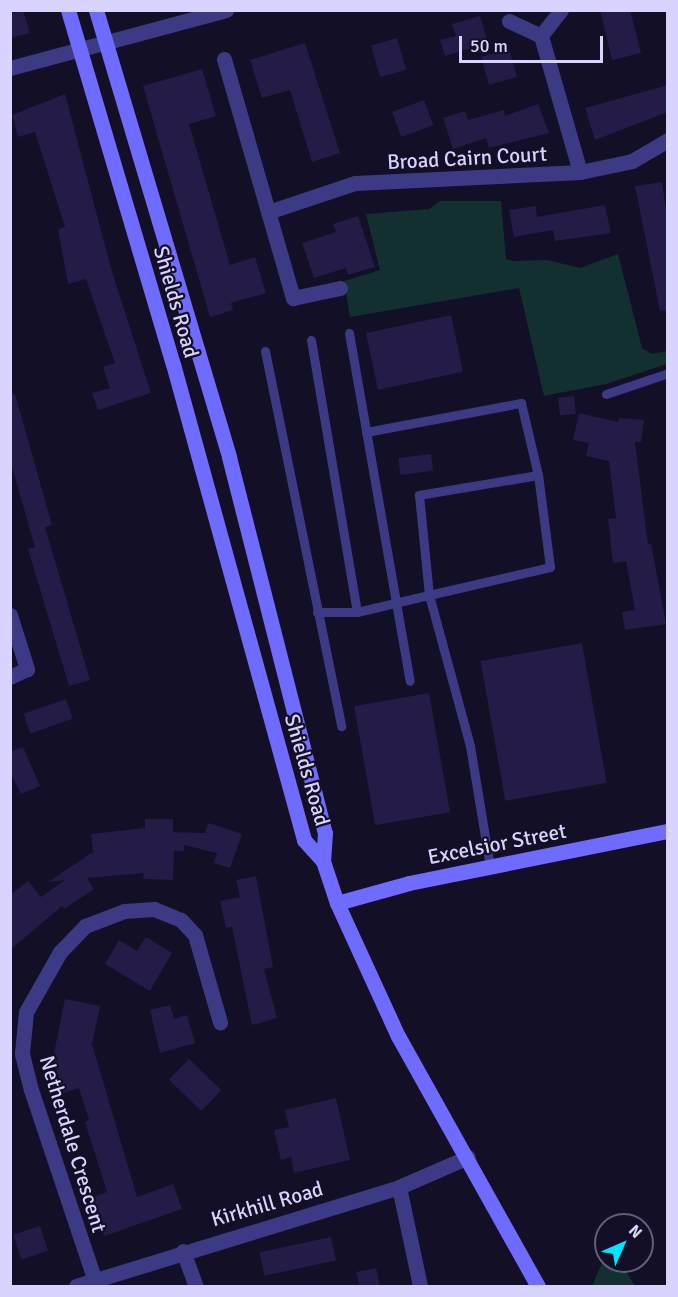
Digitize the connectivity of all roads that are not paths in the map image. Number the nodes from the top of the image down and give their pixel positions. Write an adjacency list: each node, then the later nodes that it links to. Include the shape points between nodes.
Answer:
1 (68, 10): 8 (main road, Shields Road)
2 (96, 10): 7 (main road, Shields Road)
3 (226, 10): 7 (street)
4 (561, 10): 6 (street)
5 (509, 21): 6 (street)
6 (541, 36): 12 (street)
7 (106, 44): 8 (street); 31 (main road, Shields Road, via 229,457 324,833)
8 (80, 49): 10 (street); 31 (main road, Shields Road, via 173,364 304,840)
9 (224, 59): 13 (street)
10 (10, 68)
11 (667, 141): 12 (street, Broad Cairn Court, via 632,161)
12 (580, 172): 13 (street, Broad Cairn Court, via 355,183)
13 (268, 212): 14 (street, via 293,298)
14 (340, 288)
15 (349, 333): 20 (lane)
16 (311, 340): 25 (lane)
17 (265, 351): 24 (lane)
18 (668, 373): 19 (lane)
19 (606, 394)
20 (366, 432): 21 (lane, via 521,403); 23 (lane)
21 (538, 475): 22 (lane, via 549,567); 22 (lane, via 419,495)
22 (429, 595): 23 (lane); 32 (lane, via 470,746)
23 (396, 603): 25 (lane); 28 (lane)
24 (317, 612): 25 (lane); 29 (lane)
25 (357, 612)
26 (10, 615): 27 (street, via 27,669)
27 (10, 677)
28 (410, 681)
29 (341, 726)
30 (668, 831): 32 (main road, Excelsior Street)
31 (323, 861): 33 (main road)
32 (490, 867): 33 (main road, Excelsior Street)
33 (337, 903): 35 (main road, via 398,1036)
34 (220, 1022): 38 (street, Netherdale Crescent, via 195,935 181,920 154,909 124,911 85,926 60,952 26,1012 22,1053 31,1090)
35 (468, 1157): 36 (street, Kirkhill Road); 42 (main road)
36 (399, 1187): 37 (street, Kirkhill Road); 41 (street)
37 (183, 1251): 38 (street, Kirkhill Road); 40 (street)
38 (95, 1281): 39 (street, Kirkhill Road)
39 (76, 1287)
40 (196, 1287)
41 (420, 1287)
42 (538, 1287)

